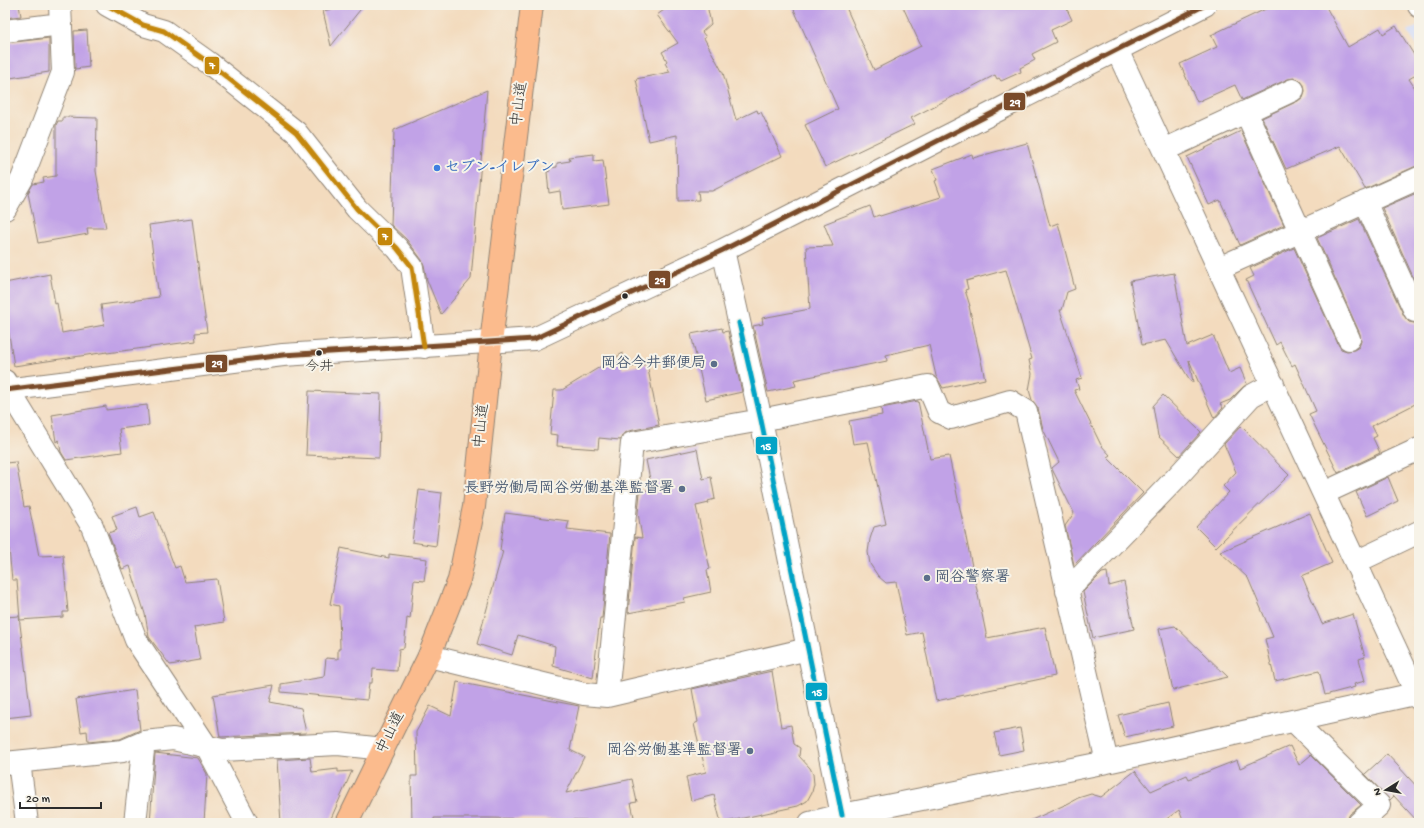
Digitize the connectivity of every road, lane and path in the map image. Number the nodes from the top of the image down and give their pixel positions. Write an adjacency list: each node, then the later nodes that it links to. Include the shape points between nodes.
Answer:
1 (107, 5): 19 (street, via 142,25 164,31 296,132 357,209 397,248 412,267)
2 (532, 5): 18 (highway, 中山道)
3 (1205, 5): 6 (street)
4 (60, 14): 5 (street); 12 (street, via 63,72 22,179)
5 (5, 31)
6 (1117, 50): 9 (street); 14 (street)
7 (1293, 90): 8 (street)
8 (1246, 112): 9 (street); 13 (street)
9 (1164, 150): 15 (street)
10 (1419, 178): 11 (street)
11 (1365, 202): 13 (street); 16 (street, via 1414,311)
12 (5, 209)
13 (1301, 232): 15 (street); 17 (street)
14 (723, 250): 18 (street, via 534,339); 22 (street)
15 (1219, 268): 20 (street)
16 (1419, 311)
17 (1349, 339)
18 (491, 343): 19 (street); 29 (highway, 中山道, via 474,507 459,580)
19 (424, 347): 21 (street, via 283,355)
20 (1273, 384): 24 (street); 27 (street, via 1252,396)
21 (6, 387): 34 (street, via 92,526 136,640)
22 (762, 420): 27 (street, via 928,386 938,412 951,418 1010,401 1026,411); 28 (street); 31 (street, via 632,443)
23 (1419, 448): 24 (street)
24 (1324, 493): 26 (street)
25 (1419, 532): 26 (street)
26 (1356, 562): 30 (street)
27 (1067, 591): 37 (street)
28 (808, 650): 31 (street); 38 (street)
29 (429, 656): 31 (street, via 584,694); 35 (highway, 中山道)
30 (1418, 695): 32 (street)
31 (607, 696)
32 (1294, 721): 37 (street); 44 (street, via 1380,805)
33 (144, 742): 34 (street, via 173,739); 36 (street, via 123,751); 40 (street)
34 (207, 747): 35 (street, via 247,750 338,744); 41 (street)
35 (383, 750): 42 (highway, 中山道)
36 (12, 762): 39 (street)
37 (1107, 762): 38 (street)
38 (842, 815): 43 (street)
39 (27, 823)
40 (135, 823)
41 (247, 823)
42 (347, 823)
43 (810, 823)
44 (1359, 823)

